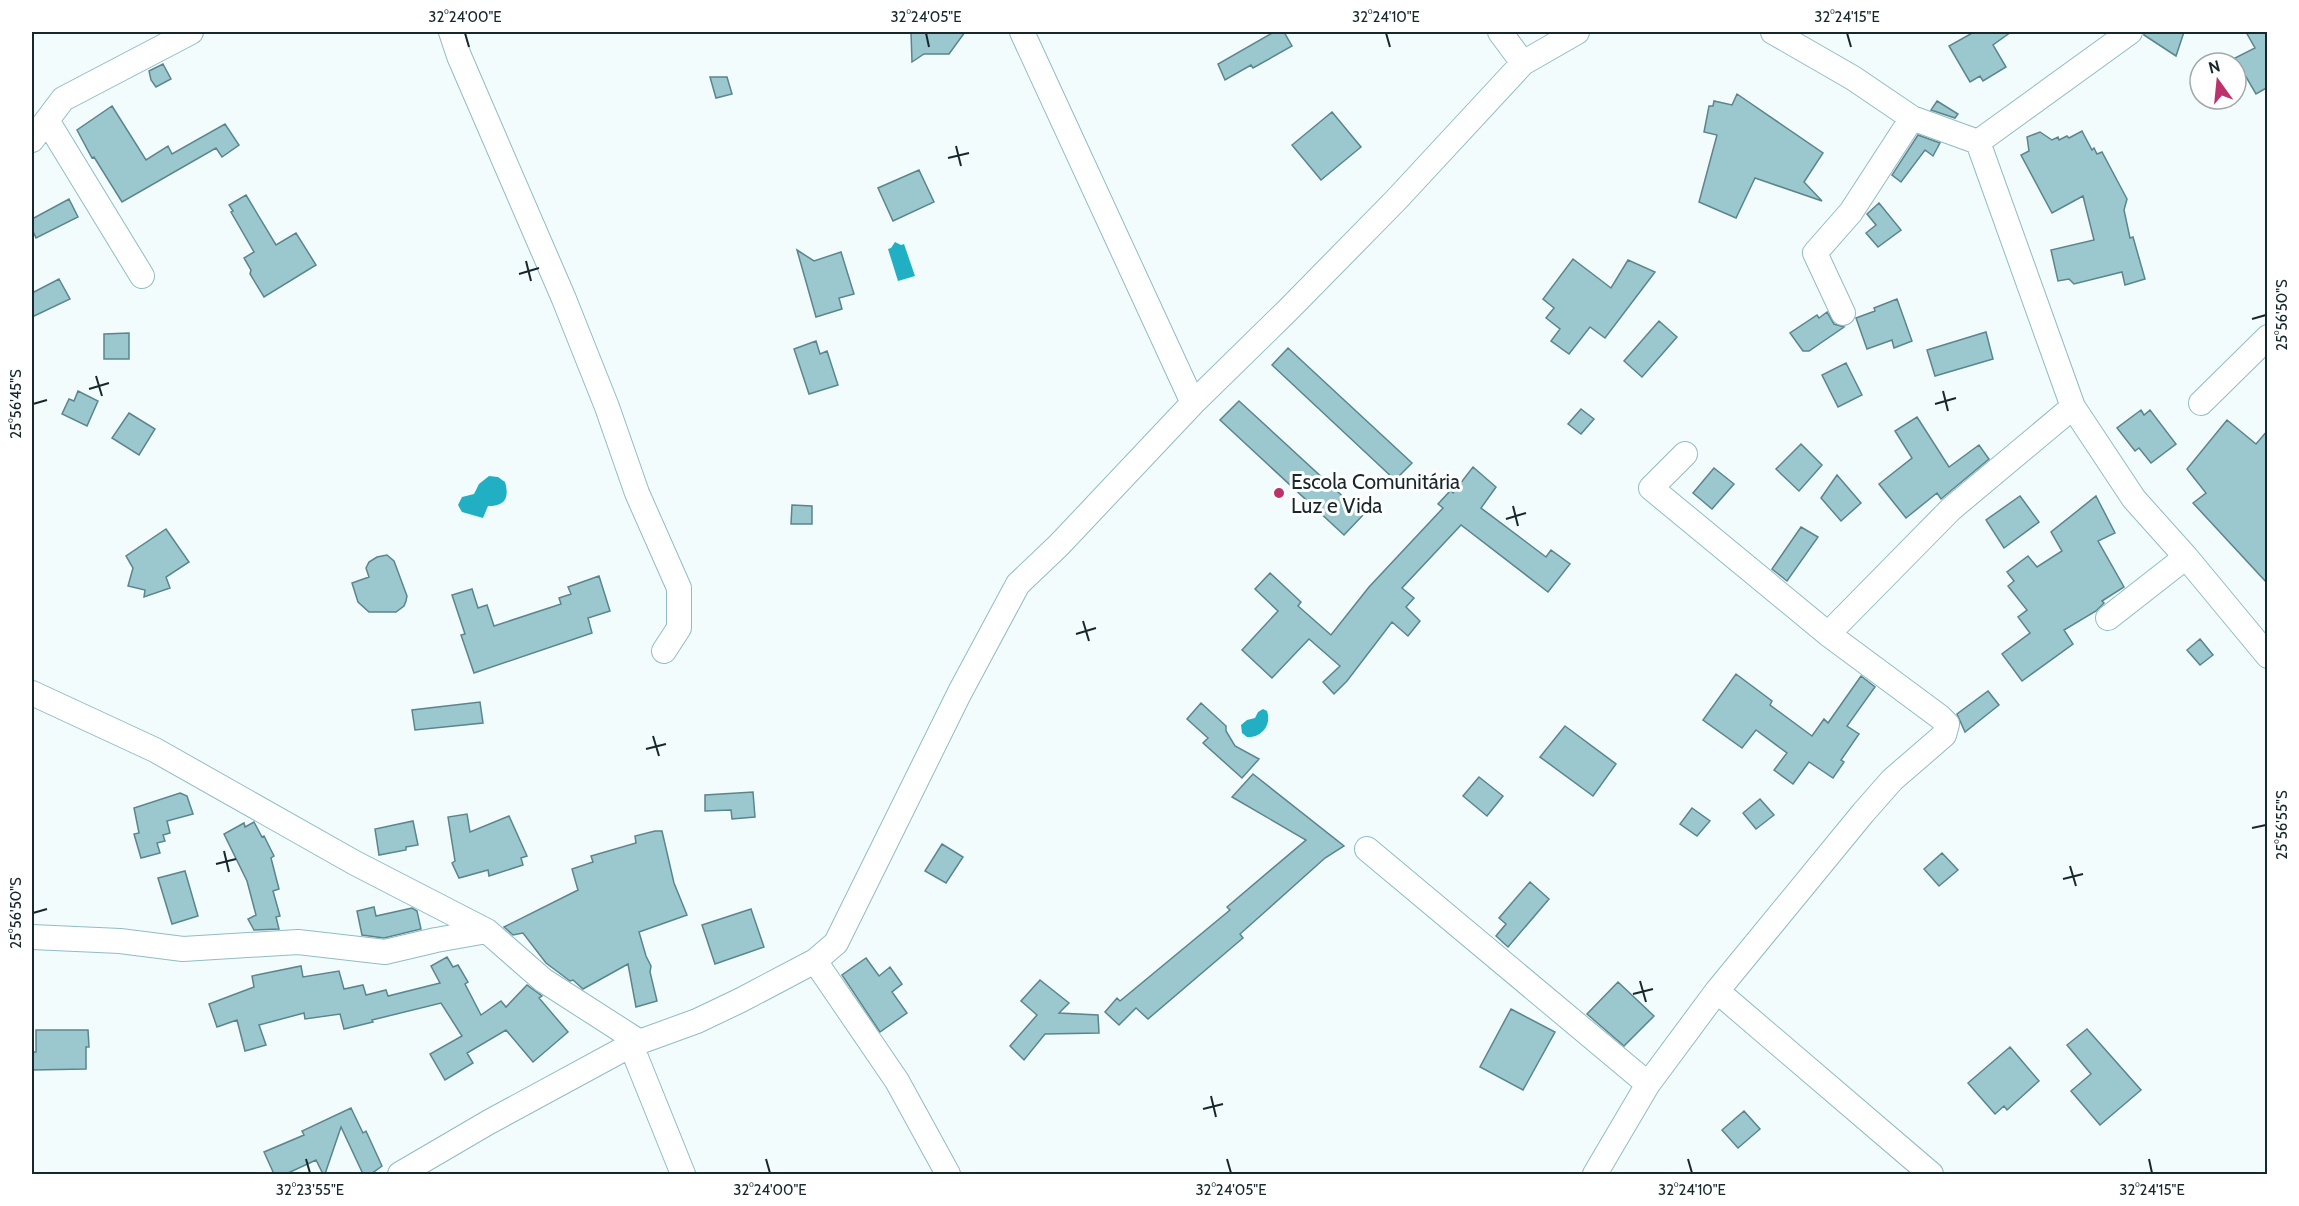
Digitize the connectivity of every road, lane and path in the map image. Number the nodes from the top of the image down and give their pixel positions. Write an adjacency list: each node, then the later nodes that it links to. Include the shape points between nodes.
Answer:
1 (191, 32): 10 (street, via 63,99)
2 (451, 32): 23 (street, via 577,331 637,493 679,588 678,628)
3 (1023, 32): 16 (street)
4 (1500, 32): 8 (street)
5 (1577, 32): 8 (street)
6 (1773, 32): 9 (street)
7 (2130, 32): 12 (street)
8 (1523, 63): 16 (street, via 1396,200)
9 (1912, 118): 12 (street); 14 (street, via 1851,212 1815,253)
10 (48, 122): 11 (street); 13 (street)
11 (32, 140)
12 (1978, 142): 18 (street)
13 (142, 276)
14 (1843, 313)
15 (2268, 337): 17 (street)
16 (1193, 403): 29 (street, via 1018,584 836,943)
17 (2201, 403)
18 (2073, 407): 20 (street, via 2134,499); 22 (street, via 1951,509)
19 (1684, 454): 22 (street, via 1651,488)
20 (2186, 557): 21 (street); 24 (street)
21 (2108, 618)
22 (1828, 634): 30 (street, via 1940,717 1947,730 1892,780)
23 (664, 651)
24 (2268, 656)
25 (32, 693): 27 (street, via 154,750 355,863)
26 (1367, 849): 32 (street)
27 (487, 931): 28 (street, via 385,952 298,942 183,949); 31 (street, via 543,980)
28 (32, 937)
29 (815, 961): 31 (street, via 697,1021); 35 (street, via 897,1081)
30 (1717, 991): 32 (street); 37 (street)
31 (634, 1043): 33 (street); 34 (street)
32 (1648, 1084): 36 (street)
33 (400, 1174)
34 (683, 1174)
35 (948, 1174)
36 (1595, 1174)
37 (1931, 1174)

